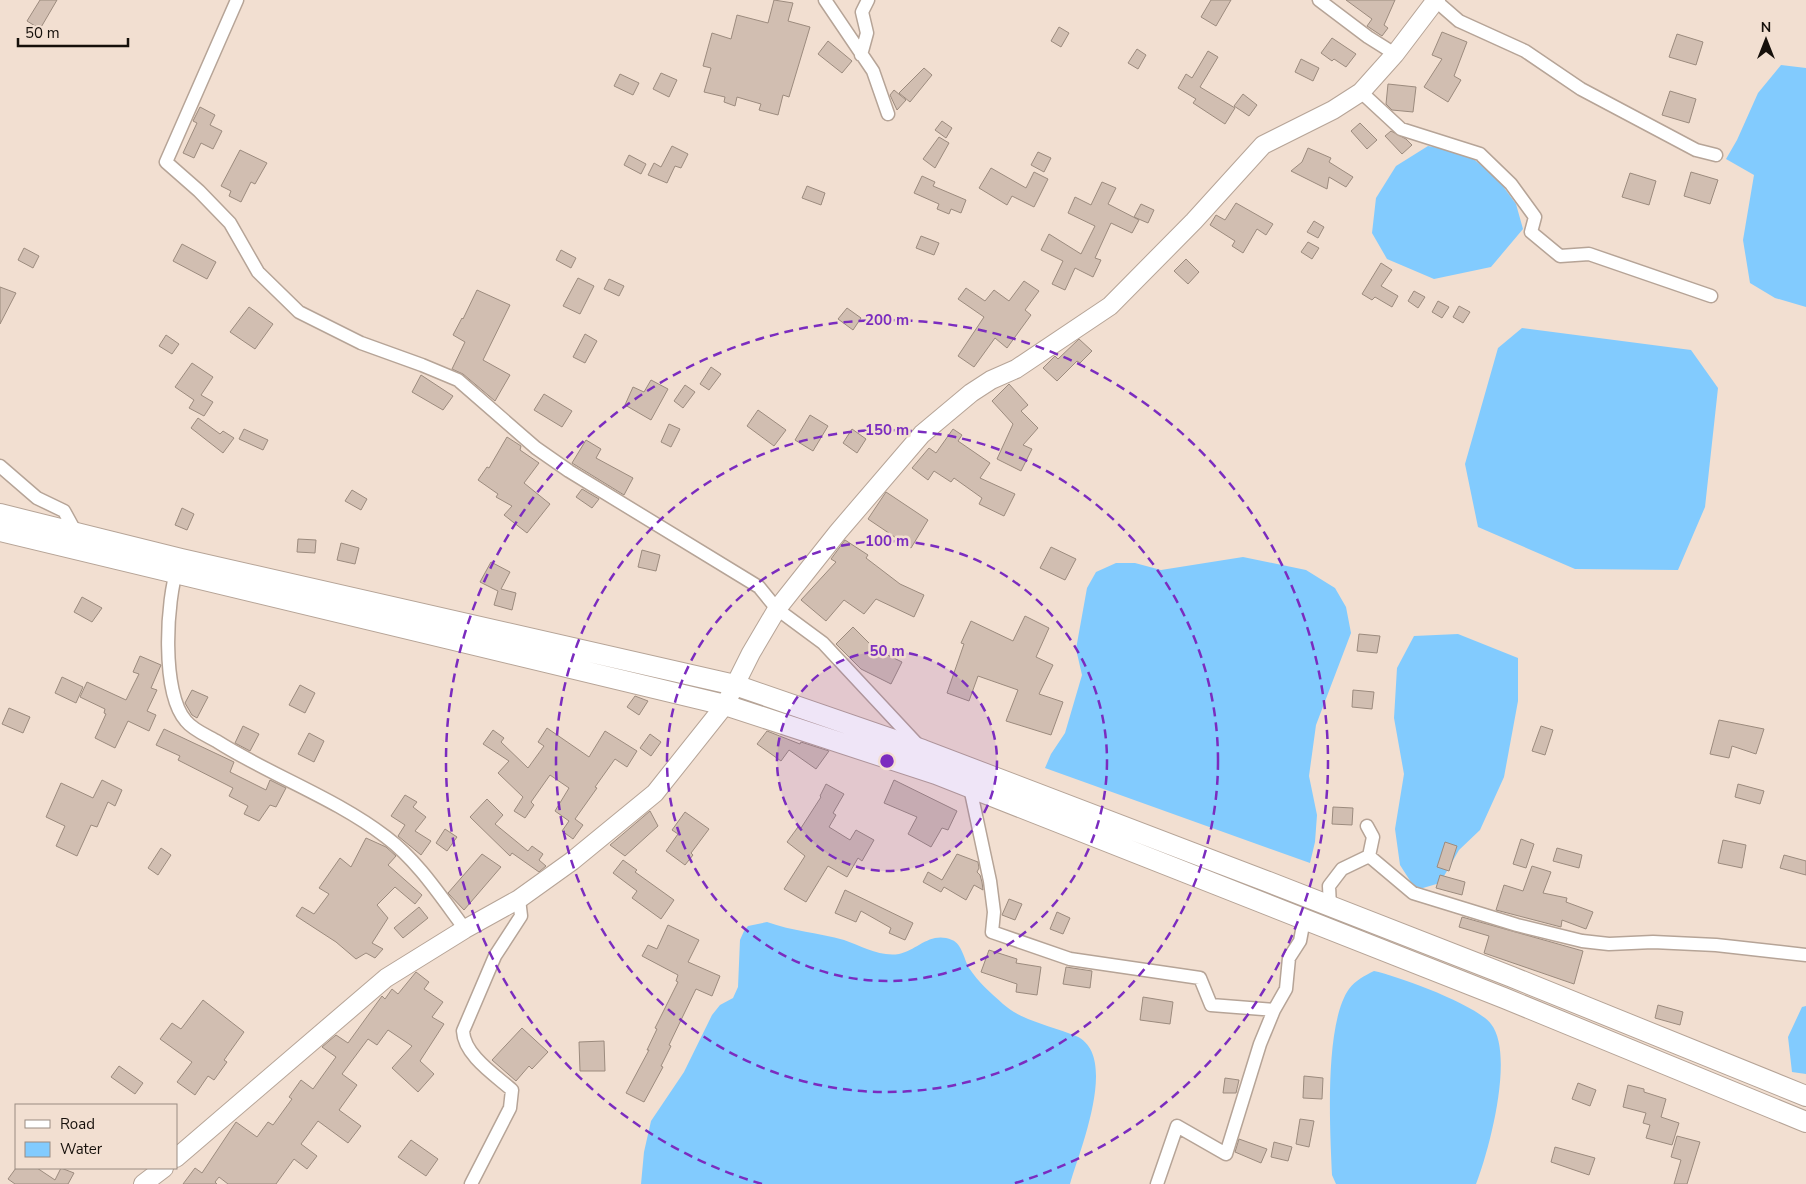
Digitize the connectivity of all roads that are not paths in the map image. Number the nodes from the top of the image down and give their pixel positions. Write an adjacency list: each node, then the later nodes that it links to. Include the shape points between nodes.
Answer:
1 (237, 0): 17 (street, via 166,162 230,223 258,272 299,312 361,343 458,380 536,448 760,587)
2 (825, 0): 7 (street)
3 (868, 0): 7 (street, via 862,12 867,33)
4 (1319, 0): 6 (street)
5 (1436, 0): 6 (main road); 10 (street, via 1458,21 1525,51 1582,89 1696,150)
6 (1395, 54): 8 (main road)
7 (861, 56): 9 (street, via 873,71)
8 (1361, 92): 11 (street, via 1401,129 1480,154 1511,184 1535,217 1531,232 1560,256 1589,254); 17 (main road, via 1333,110 1263,145 1110,306 1016,369 971,393 922,434)
9 (888, 114)
10 (1716, 155)
11 (1711, 296)
12 (0, 466): 15 (street, via 37,498 64,511)
13 (0, 514): 15 (main road)
14 (0, 531): 16 (main road)
15 (75, 531): 16 (main road)
16 (178, 566): 18 (main road); 19 (main road); 27 (street, via 167,622 172,691 186,721 231,750 385,836 406,853)
17 (777, 608): 18 (main road); 20 (street, via 823,643)
18 (735, 686): 19 (main road); 20 (main road)
19 (725, 705): 21 (main road, via 936,774); 24 (main road, via 655,793 572,861)
20 (923, 750): 21 (main road)
21 (970, 778): 25 (main road); 26 (main road); 29 (street, via 990,881 994,912 992,932 1070,959 1200,978 1211,1005)
22 (1367, 826): 23 (street, via 1373,836)
23 (1369, 856): 25 (street, via 1342,870 1329,886); 28 (street, via 1413,893 1582,941 1716,945)
24 (519, 899): 27 (main road); 35 (street, via 521,916 495,956 463,1031 463,1041 472,1053 512,1090 510,1108)
25 (1330, 907): 30 (main road)
26 (1304, 920): 29 (street, via 1300,941 1289,958 1286,989); 31 (main road)
27 (465, 928): 32 (main road, via 386,978)
28 (1806, 955)
29 (1274, 1010): 36 (street, via 1260,1044 1226,1154 1177,1126)
30 (1806, 1096)
31 (1806, 1122)
32 (178, 1156)
33 (163, 1169): 34 (main road)
34 (143, 1184)
35 (471, 1184)
36 (1157, 1184)

